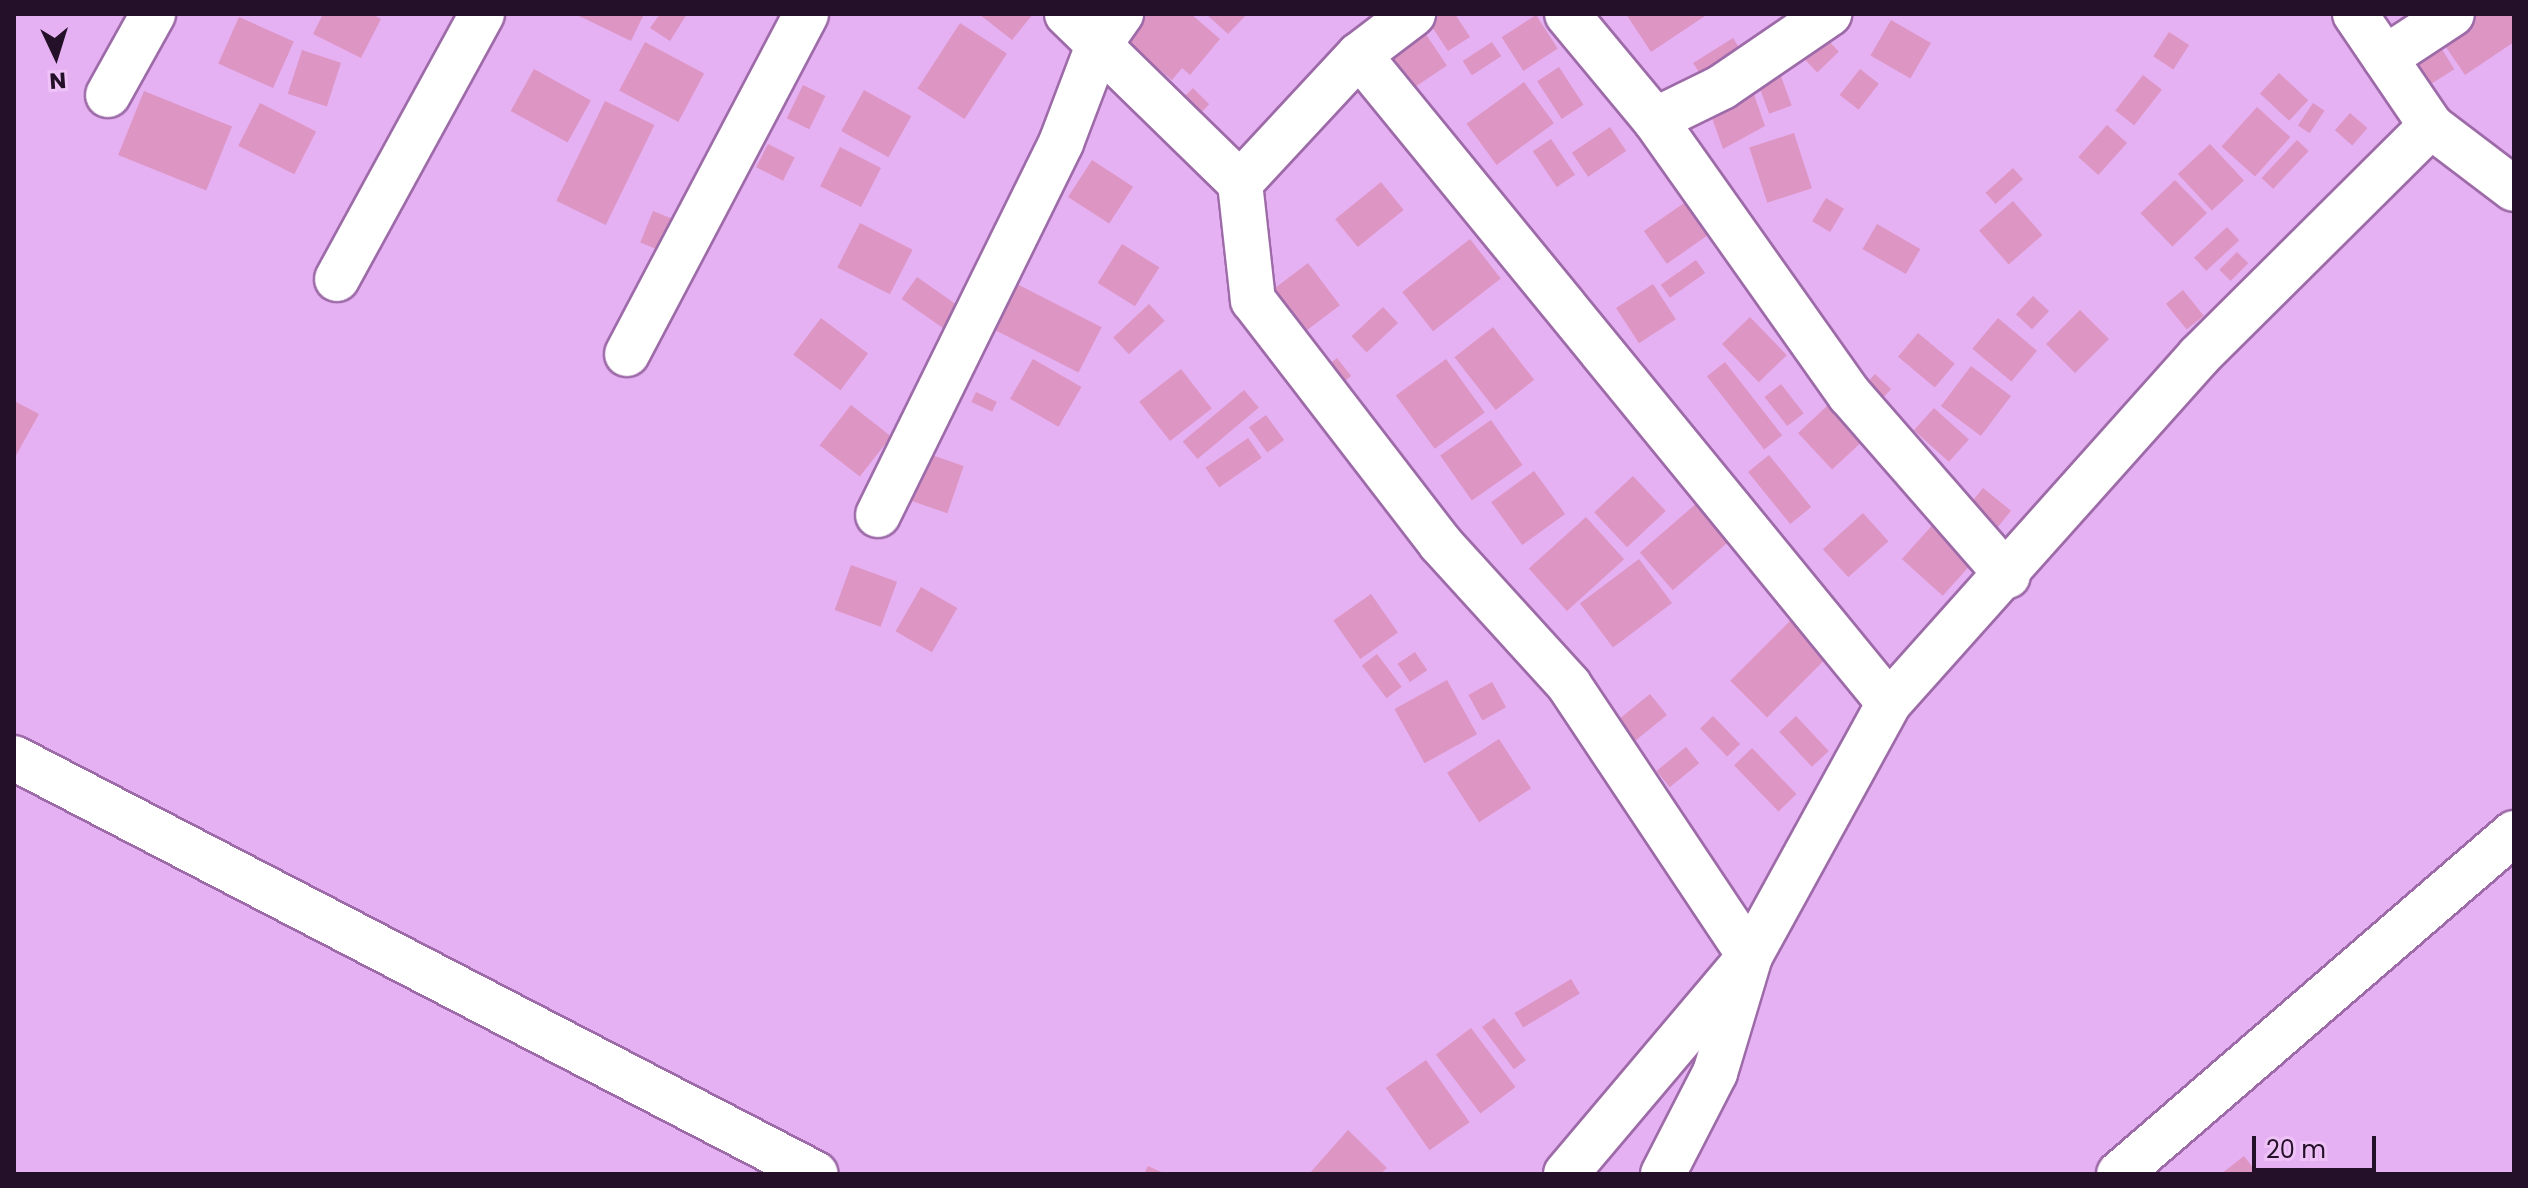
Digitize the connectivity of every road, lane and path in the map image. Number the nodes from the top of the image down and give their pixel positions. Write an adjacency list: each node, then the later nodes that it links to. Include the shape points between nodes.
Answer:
1 (153, 14): 13 (street)
2 (482, 14): 18 (street)
3 (806, 14): 19 (street)
4 (1067, 14): 10 (street)
5 (1413, 14): 11 (street)
6 (1567, 14): 14 (street)
7 (1829, 14): 14 (street, via 1722,87)
8 (2355, 14): 12 (street)
9 (2452, 14): 12 (street)
10 (1109, 31): 16 (street); 20 (street, via 1061,143)
11 (1359, 55): 16 (street); 22 (street)
12 (2385, 58): 15 (street)
13 (108, 95)
14 (1655, 120): 21 (street, via 1850,395)
15 (2431, 126): 17 (street); 21 (street, via 2199,356)
16 (1240, 183): 25 (street, via 1253,300 1440,543 1569,685)
17 (2514, 189)
18 (337, 279)
19 (627, 354)
20 (878, 515)
21 (2008, 576): 22 (street)
22 (1889, 703): 25 (street)
23 (14, 758): 26 (street)
24 (2514, 833): 29 (street)
25 (1750, 956): 27 (street); 28 (street, via 1715,1073)
26 (816, 1174)
27 (1566, 1174)
28 (1663, 1174)
29 (2119, 1174)

